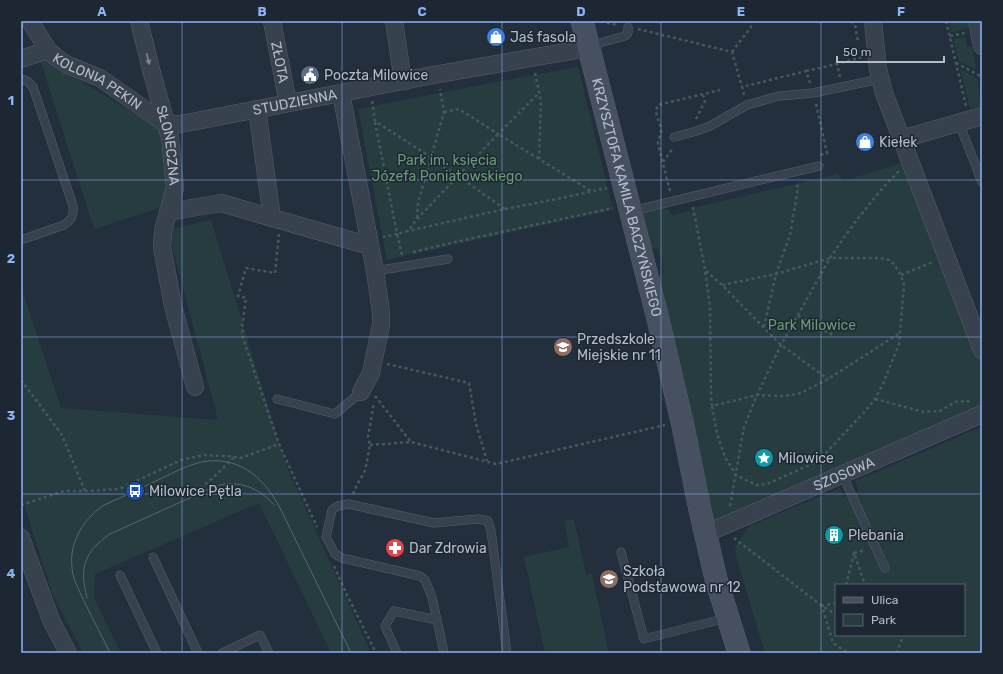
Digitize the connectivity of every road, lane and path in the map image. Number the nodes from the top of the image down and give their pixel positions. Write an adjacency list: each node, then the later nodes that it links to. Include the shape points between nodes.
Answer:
1 (30, 21): 16 (street, KOLONIA PEKIN)
2 (139, 21): 42 (street, SŁONECZNA, one-way to 42)
3 (272, 21): 36 (street, ZŁOTA)
4 (394, 21): 27 (street)
5 (582, 21): 15 (street, KRZYSZTOFA KAMILA BACZYŃSKIEGO)
6 (599, 21): 12 (path)
7 (750, 21): 18 (path, via 751,27)
8 (873, 21): 26 (street)
9 (946, 21): 20 (path)
10 (977, 21): 14 (street)
11 (852, 22): 13 (path)
12 (628, 27): 15 (lane, via 625,36); 18 (path)
13 (859, 44)
14 (982, 46)
15 (589, 47): 27 (street, STUDZIENNA); 58 (street, KRZYSZTOFA KAMILA BACZYŃSKIEGO)
16 (48, 50): 19 (street, KOLONIA PEKIN); 42 (street, KOLONIA PEKIN, via 68,64 100,78)
17 (861, 51): 21 (path, via 862,57)
18 (732, 52): 29 (path)
19 (21, 59)
20 (956, 63): 24 (path); 40 (path)
21 (837, 64): 23 (path); 30 (path)
22 (533, 67): 32 (path)
23 (806, 71): 29 (path); 34 (path)
24 (982, 77)
25 (21, 79): 65 (lane, via 33,87 74,214 64,225)
26 (880, 79): 30 (lane); 45 (street)
27 (403, 81): 33 (street, STUDZIENNA)
28 (439, 85): 39 (path)
29 (742, 87): 37 (path)
30 (843, 87): 34 (lane)
31 (720, 90): 56 (path, via 658,105 661,132 658,144)
32 (539, 92): 43 (path); 48 (path)
33 (341, 93): 36 (street, STUDZIENNA); 66 (street)
34 (813, 93): 37 (lane, via 779,96); 46 (path, via 827,153)
35 (371, 98): 41 (path)
36 (288, 103): 38 (street, STUDZIENNA)
37 (747, 105): 44 (lane, via 710,126)
38 (257, 109): 42 (street, STUDZIENNA); 61 (street)
39 (444, 112): 43 (path, via 459,109); 47 (path)
40 (970, 120): 45 (street); 53 (lane)
41 (375, 121): 47 (path); 64 (path)
42 (167, 125): 60 (street, SŁONECZNA, via 176,188)
43 (498, 134): 48 (path); 52 (path)
44 (674, 137)
45 (902, 139): 49 (street)
46 (814, 156)
47 (432, 158): 52 (path); 62 (path, via 418,203)
48 (540, 159): 55 (path)
49 (909, 160): 69 (street); 71 (path, via 855,222)
50 (819, 166): 51 (lane)
51 (794, 172): 57 (lane); 74 (path, via 798,188 790,235)
52 (457, 176): 59 (path); 62 (path)
53 (982, 182)
54 (613, 186): 55 (path)
55 (592, 191): 59 (path)
56 (671, 195)
57 (691, 197): 58 (lane); 72 (path)
58 (630, 208): 67 (path); 104 (street, KRZYSZTOFA KAMILA BACZYŃSKIEGO, via 680,411)
59 (505, 209): 63 (path)
60 (168, 212): 61 (street, via 221,204); 86 (street, SŁONECZNA, via 162,247 173,306)
61 (277, 219): 66 (street); 96 (path, via 275,273 246,268 238,296 246,298 243,338 279,444 241,458)
62 (417, 219): 63 (path)
63 (408, 231): 64 (path)
64 (397, 234): 66 (path); 68 (path)
65 (21, 240)
66 (370, 243): 73 (street)
67 (410, 253)
68 (402, 255)
69 (947, 257): 75 (path); 82 (street)
70 (448, 258): 73 (lane)
71 (830, 258): 74 (path); 75 (path, via 889,260); 77 (path)
72 (705, 270): 76 (path); 91 (path, via 710,307)
73 (375, 271): 87 (street, via 381,325)
74 (776, 274): 76 (path); 78 (path)
75 (901, 275): 79 (path, via 904,285)
76 (722, 285): 78 (path)
77 (798, 316): 80 (path); 81 (path)
78 (764, 327): 81 (path)
79 (900, 332): 84 (path); 90 (path, via 899,344)
80 (834, 335)
81 (781, 345): 84 (path); 88 (path)
82 (982, 350)
83 (381, 363): 97 (path, via 469,383 476,424)
84 (828, 379): 88 (path, via 798,394)
85 (21, 380): 100 (path, via 62,434)
86 (195, 387)
87 (368, 394): 89 (lane, via 335,414); 94 (path)
88 (757, 395): 91 (path); 99 (path, via 744,427)
89 (277, 399)
90 (875, 399): 92 (path, via 924,412 940,411 955,402); 99 (path, via 814,463 761,486)
91 (712, 406): 99 (path, via 717,434 725,457)
92 (978, 407): 98 (street, SZOSOWA)
93 (671, 423): 97 (path, via 496,464)
94 (411, 442): 95 (path); 97 (path)
95 (370, 445)
96 (235, 457): 100 (path, via 204,455 182,460 119,489); 101 (path)
97 (487, 461)
98 (842, 474): 103 (street, SZOSOWA); 108 (lane)
99 (736, 475): 103 (path, via 729,516)
100 (86, 492): 102 (path, via 64,491)
101 (196, 492)
102 (21, 505)
103 (731, 523): 104 (street, SZOSOWA); 113 (path, via 734,529 728,532 731,536)
104 (705, 533): 115 (street, KRZYSZTOFA KAMILA BACZYŃSKIEGO)
105 (21, 538): 118 (street, via 51,620)
106 (621, 552): 115 (lane, via 644,639)
107 (153, 557): 120 (lane)
108 (885, 568)
109 (120, 575): 119 (lane)
110 (846, 584): 111 (path, via 854,553)
111 (865, 584)
112 (835, 603): 113 (path)
113 (822, 606): 114 (path); 127 (path, via 833,644)
114 (835, 613)
115 (728, 618): 126 (street, KRZYSZTOFA KAMILA BACZYŃSKIEGO)
116 (437, 620): 123 (lane, via 394,611 385,626); 124 (lane); 125 (lane, via 432,597 425,580 420,576 342,558 335,554 326,537 332,510 348,504 434,523 478,519 488,521)
117 (904, 636): 128 (path)
118 (68, 653)
119 (158, 653)
120 (198, 653)
121 (222, 653): 122 (lane, via 260,635)
122 (269, 653)
123 (397, 653)
124 (444, 653)
125 (507, 653)
126 (739, 653)
127 (848, 653)
128 (896, 653)

